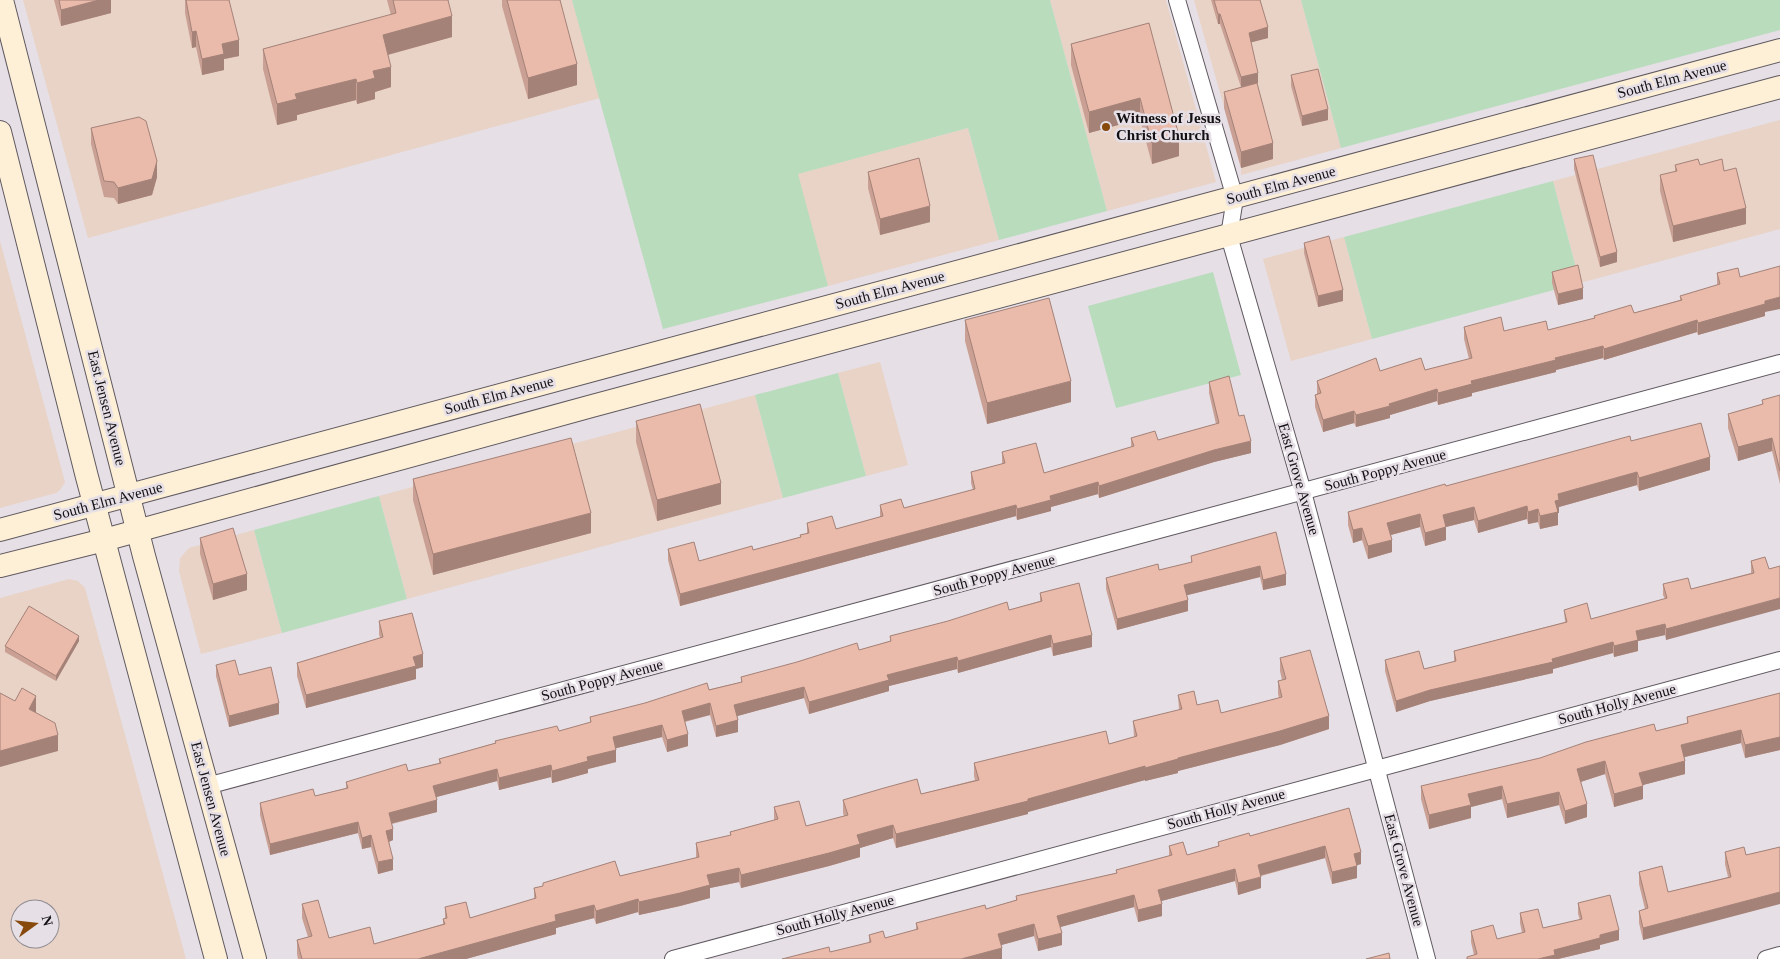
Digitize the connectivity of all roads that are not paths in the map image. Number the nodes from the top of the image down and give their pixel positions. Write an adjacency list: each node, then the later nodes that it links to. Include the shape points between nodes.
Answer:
1 (1178, 0): 6 (street, East Grove Avenue)
2 (2, 8): 10 (main road, East Jensen Avenue)
3 (1780, 50): 6 (main road, South Elm Avenue)
4 (1780, 87): 7 (main road)
5 (0, 132): 11 (main road)
6 (1235, 198): 7 (street, East Grove Avenue); 10 (main road, South Elm Avenue)
7 (1229, 236): 9 (street, East Grove Avenue); 13 (main road)
8 (1780, 363): 9 (street, South Poppy Avenue)
9 (1303, 492): 17 (street, East Grove Avenue); 18 (street, South Poppy Avenue)
10 (129, 496): 11 (main road, South Elm Avenue); 13 (main road, East Jensen Avenue)
11 (94, 504): 12 (main road, South Elm Avenue); 14 (main road)
12 (0, 530)
13 (138, 531): 14 (main road); 18 (main road, East Jensen Avenue)
14 (104, 540): 15 (main road); 19 (main road)
15 (0, 566)
16 (1780, 660): 17 (street, South Holly Avenue)
17 (1377, 769): 23 (street, South Holly Avenue); 24 (street, East Grove Avenue)
18 (207, 786): 22 (main road, East Jensen Avenue)
19 (213, 950): 21 (main road)
20 (1780, 955): 25 (street)
21 (234, 959)
22 (255, 959)
23 (673, 959)
24 (1428, 959)
25 (1766, 959)

